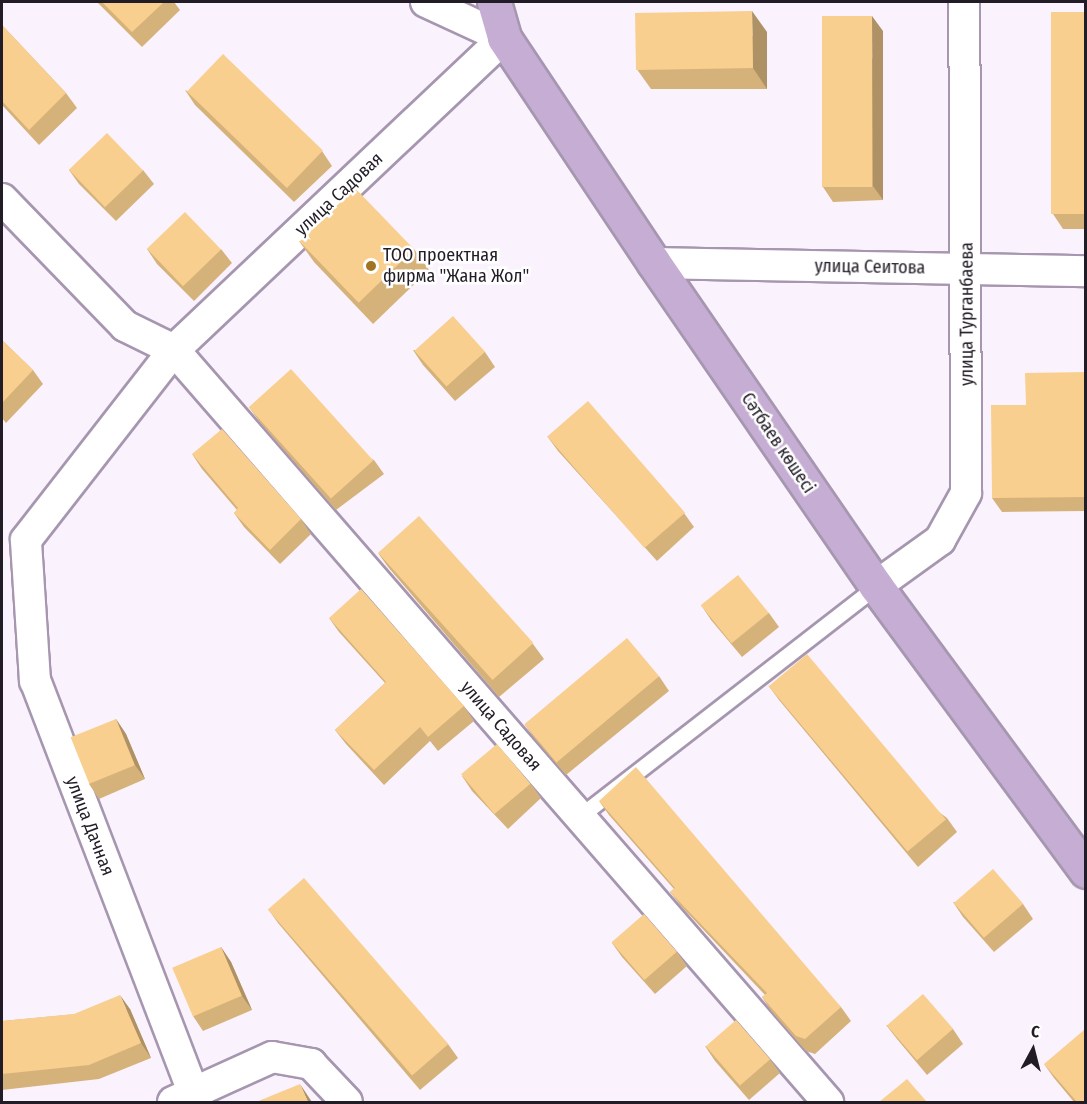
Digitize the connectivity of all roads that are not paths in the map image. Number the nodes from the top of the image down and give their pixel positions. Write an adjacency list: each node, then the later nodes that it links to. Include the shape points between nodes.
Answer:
1 (426, 2): 4 (street)
2 (494, 2): 4 (main road, Сәтбаев көшесі)
3 (964, 2): 7 (street, улица Турганбаева)
4 (504, 38): 6 (main road, Сәтбаев көшесі); 9 (street, улица Садовая)
5 (2, 200): 9 (street, улица Садовая, via 125,326)
6 (654, 263): 7 (street, улица Сеитова); 10 (main road, Сәтбаев көшесі)
7 (968, 269): 8 (street, улица Сеитова); 10 (street, улица Турганбаева, via 966,494 940,540)
8 (1086, 271)
9 (174, 350): 11 (street, улица Садовая); 13 (street, улица Дачная, via 26,540 35,681)
10 (876, 586): 11 (lane); 12 (main road, Сәтбаев көшесі)
11 (580, 816): 15 (street, улица Садовая)
12 (1086, 871)
13 (188, 1100): 14 (street, via 272,1057 311,1064)
14 (347, 1102)
15 (828, 1102)

